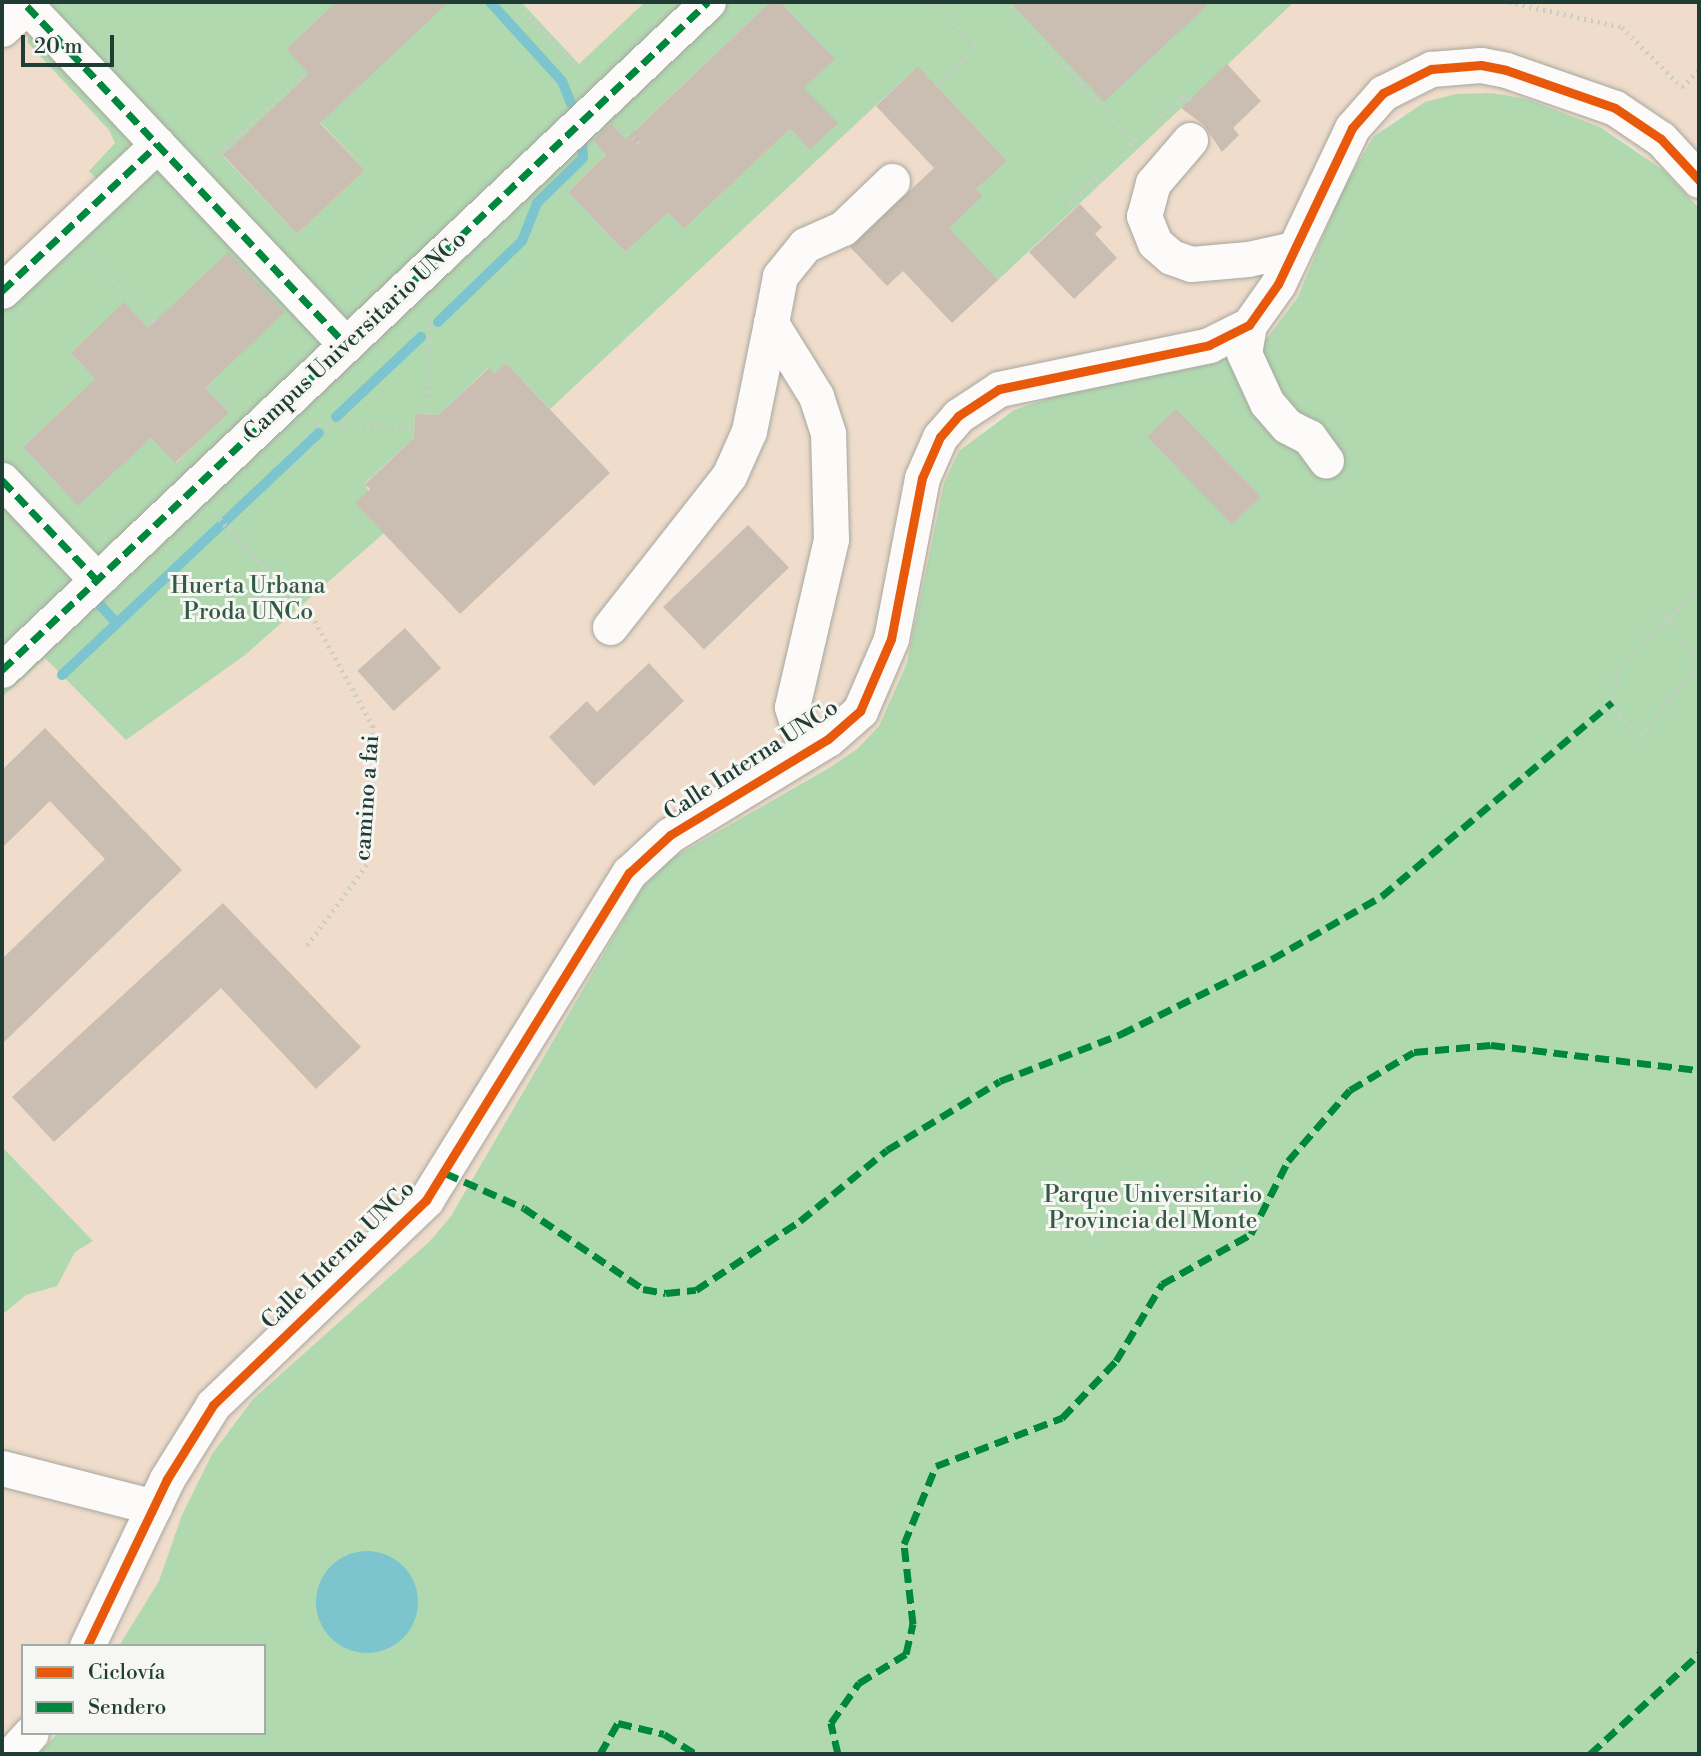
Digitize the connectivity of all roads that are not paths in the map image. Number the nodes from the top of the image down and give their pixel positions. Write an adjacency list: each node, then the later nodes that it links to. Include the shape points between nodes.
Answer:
1 (708, 2): 12 (street, Campus Universitario UNCo)
2 (29, 4): 3 (street); 5 (street)
3 (2, 29)
4 (1191, 140): 8 (street, via 1153,183 1144,216 1155,243 1171,257 1191,264 1248,260)
5 (158, 144): 9 (street); 12 (street)
6 (1699, 180): 8 (street, Calle Interna UNCo, via 1661,139 1615,108 1506,70 1481,65 1431,69 1383,93 1352,128)
7 (892, 181): 10 (street, via 843,228 805,246 780,276)
8 (1293, 249): 11 (street, Calle Interna UNCo, via 1278,284)
9 (2, 291)
10 (771, 323): 16 (street, via 749,430 729,476); 18 (street, via 816,396 828,433 831,539 792,707)
11 (1249, 324): 13 (street, via 1244,354 1267,403 1287,426 1309,437); 18 (street, Calle Interna UNCo, via 1209,345 999,389 958,416 940,437 922,478 899,609 872,690 844,727)
12 (346, 344): 15 (street, Campus Universitario UNCo)
13 (1326, 460)
14 (2, 480): 15 (street)
15 (97, 580): 17 (street, Campus Universitario UNCo)
16 (610, 627)
17 (2, 670)
18 (806, 752): 20 (street, Calle Interna UNCo, via 670,835 629,873 426,1200 213,1405)
19 (2, 1468): 20 (street)
20 (154, 1507): 21 (street, Calle Interna UNCo)
21 (88, 1644)
22 (29, 1735): 23 (street)
23 (12, 1754)

